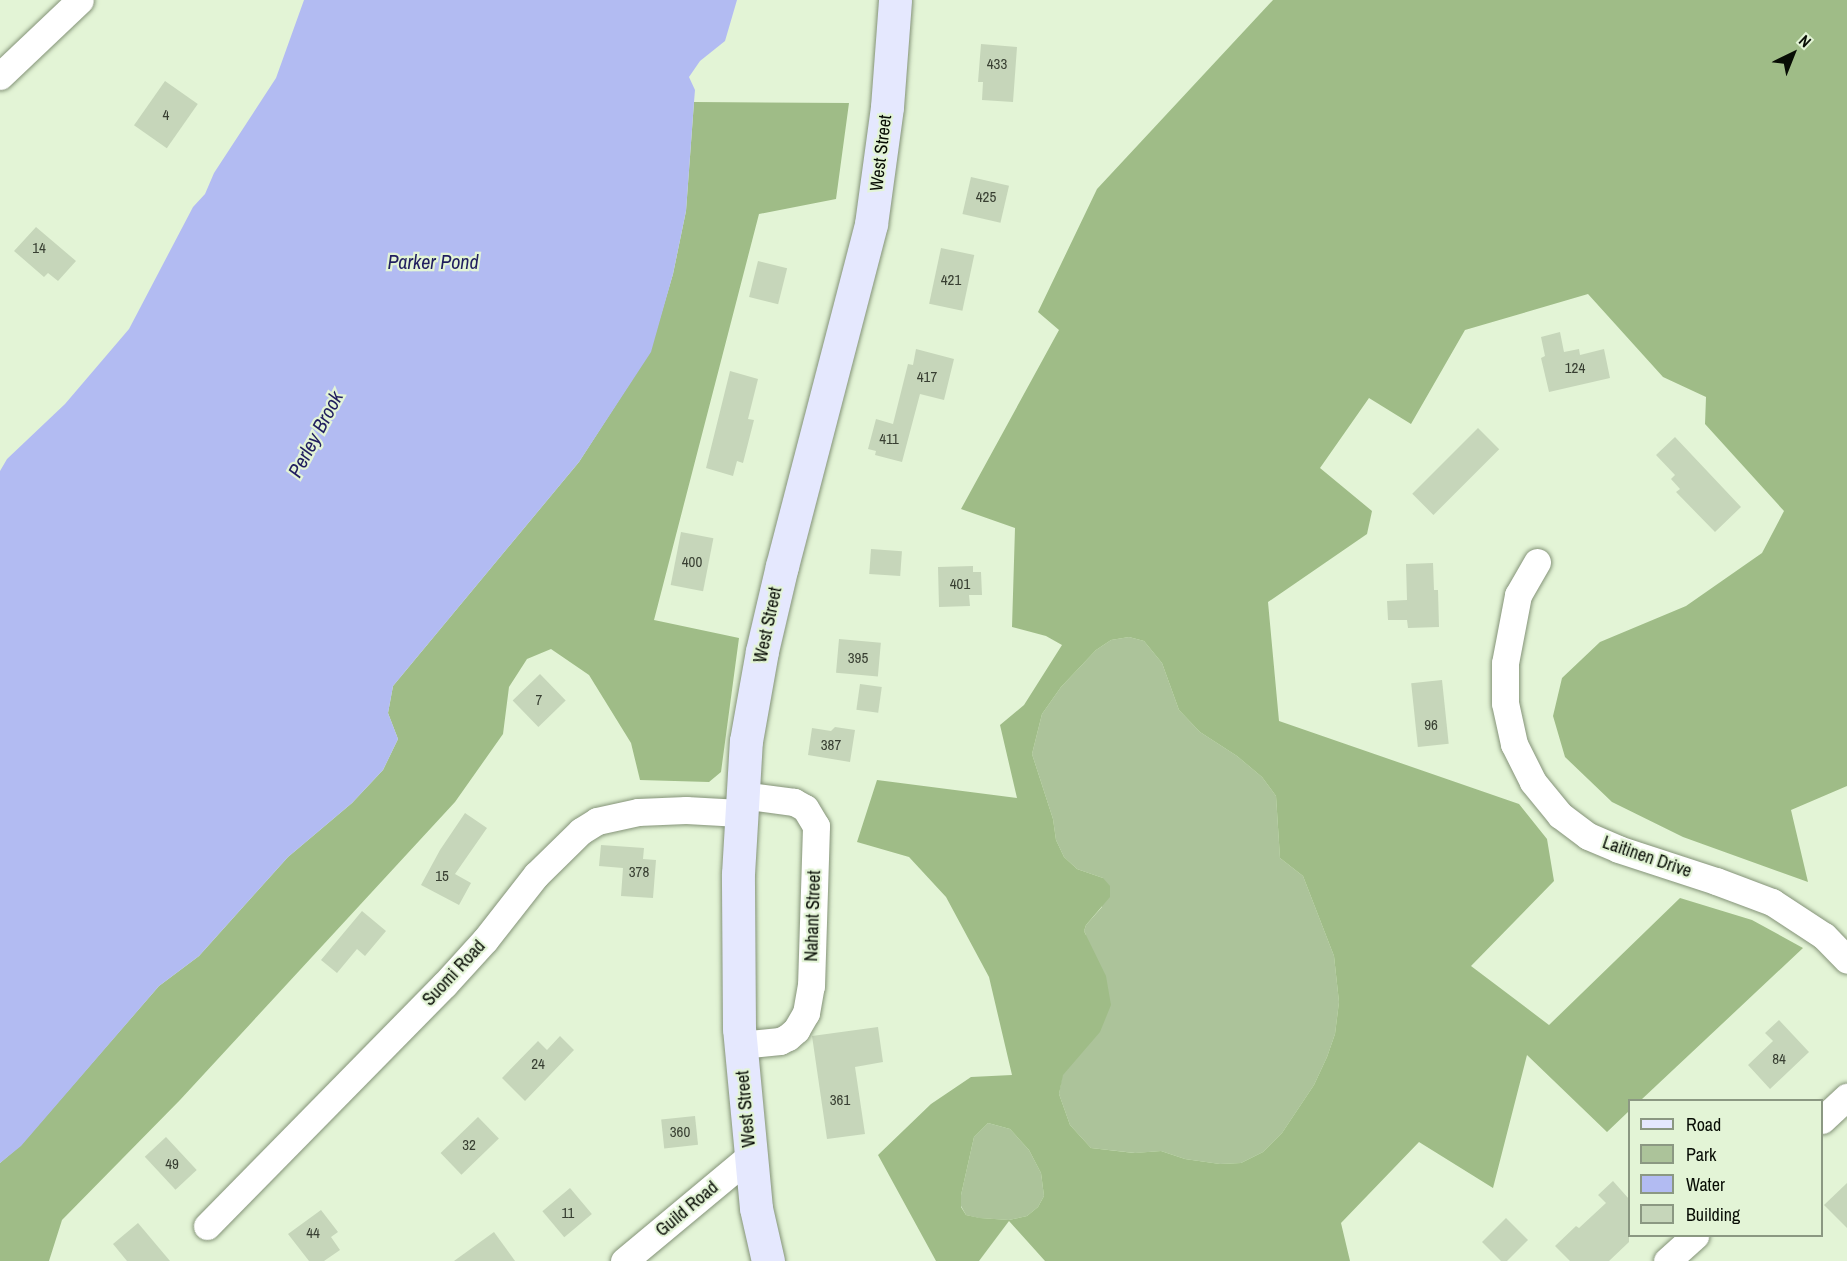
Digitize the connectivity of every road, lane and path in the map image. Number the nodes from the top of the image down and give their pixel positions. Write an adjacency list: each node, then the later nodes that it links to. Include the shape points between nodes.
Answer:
1 (80, 0): 3 (street)
2 (896, 0): 5 (main road, West Street, via 871,224 769,618 753,696)
3 (0, 76)
4 (1537, 562): 6 (street, Laitinen Drive, via 1518,595 1505,663 1505,703 1514,744 1533,782 1560,815 1588,836 1772,902 1824,936)
5 (741, 804): 7 (main road, West Street, via 737,937); 7 (street, Nahant Street, via 794,802 805,808 816,826 807,1013 796,1030 780,1041); 11 (street, Suomi Road, via 638,812 597,821 581,831 536,874 444,985)
6 (1847, 960)
7 (740, 1045): 10 (main road, West Street)
8 (1847, 1097): 9 (street)
9 (1823, 1118)
10 (750, 1156): 13 (street, Guild Road); 14 (main road, West Street)
11 (207, 1226)
12 (1694, 1237): 15 (street)
13 (624, 1261)
14 (768, 1261)
15 (1667, 1261)

